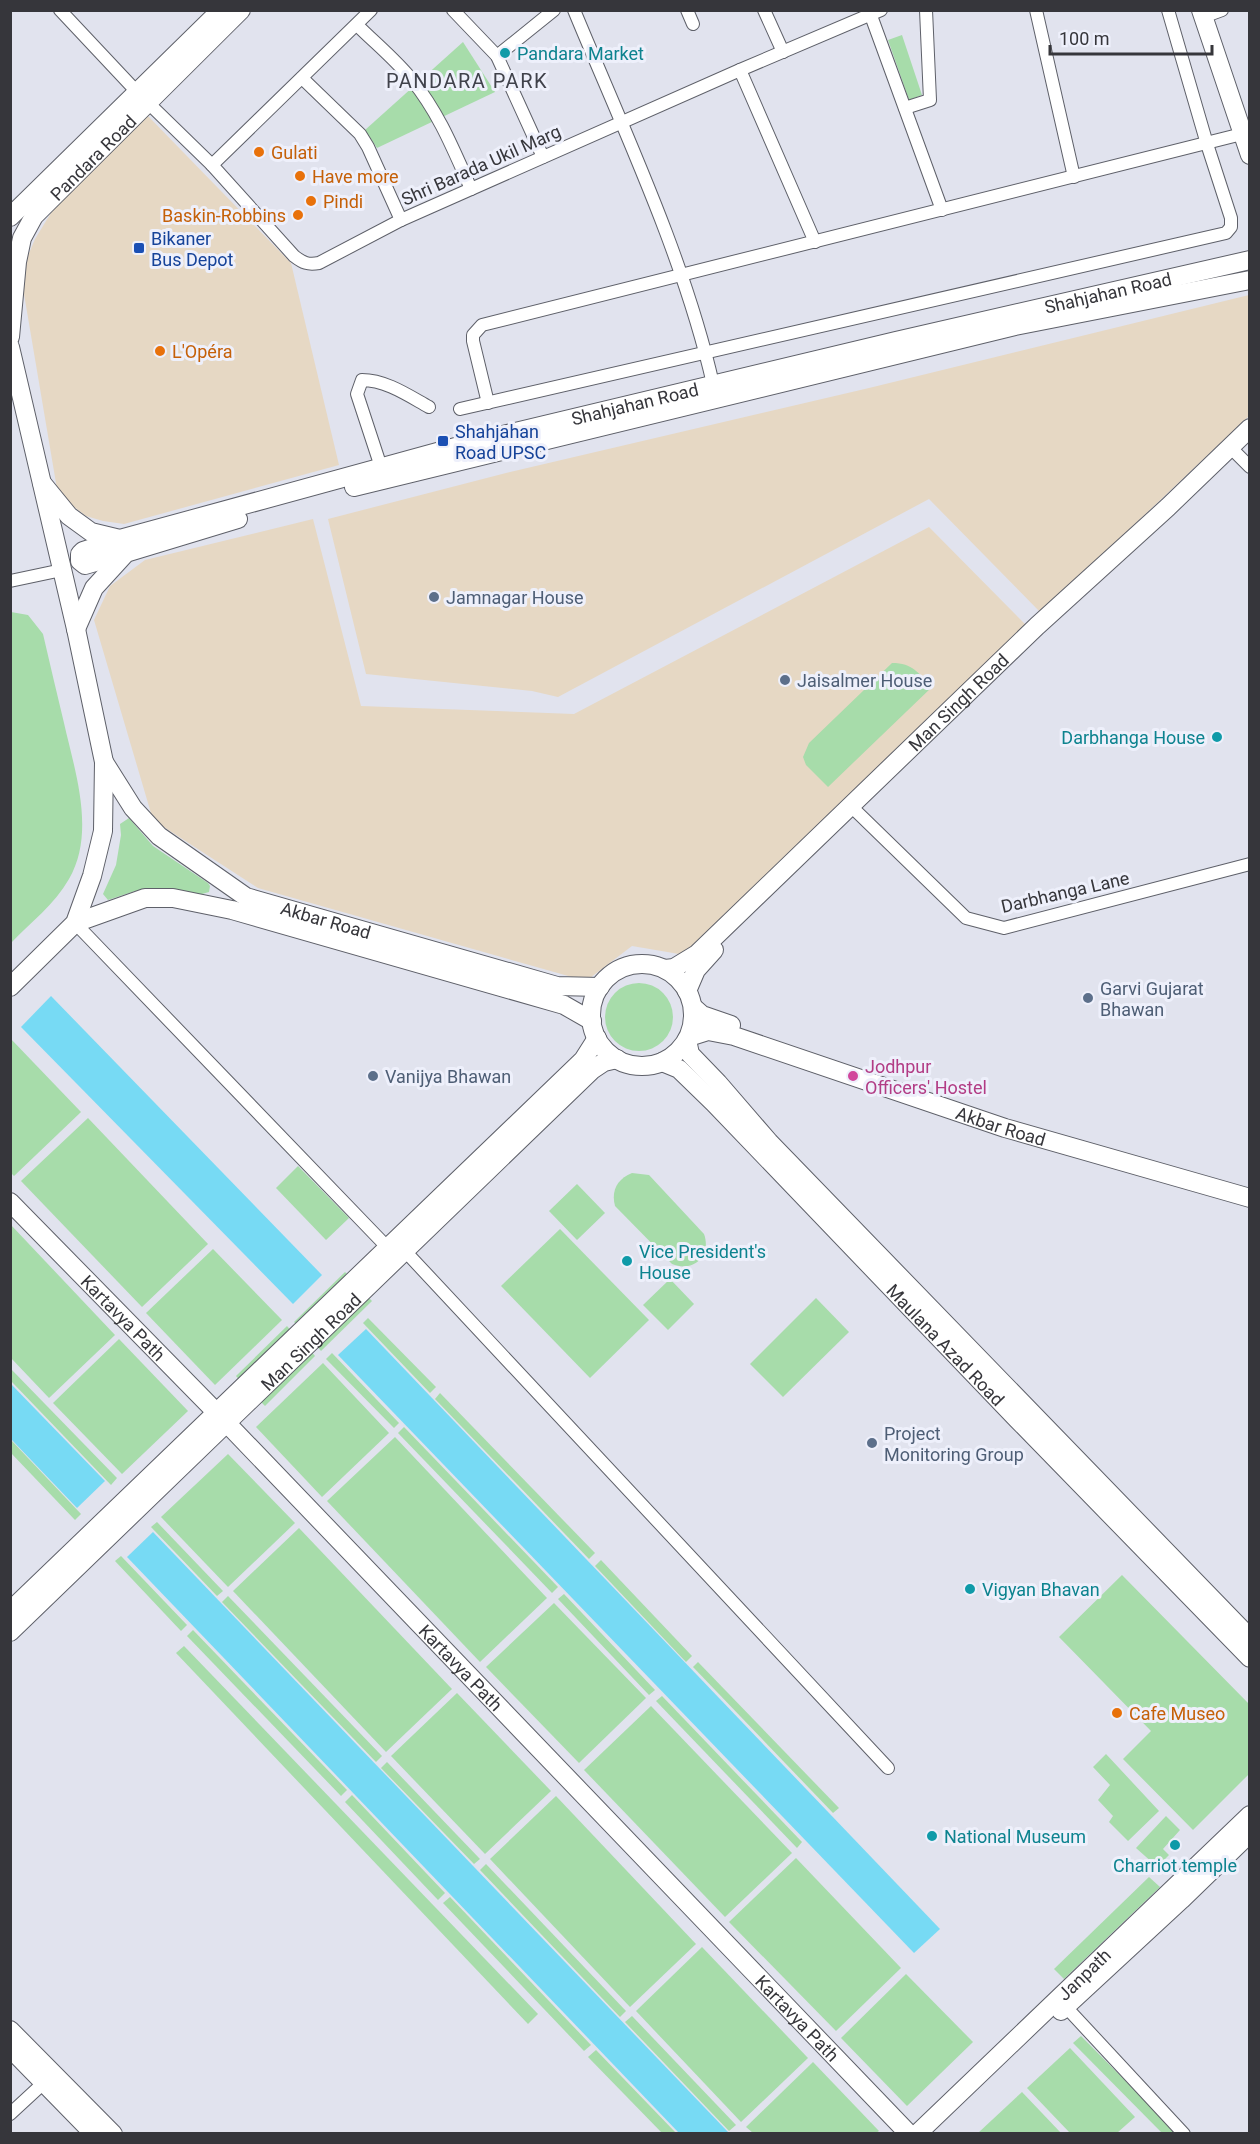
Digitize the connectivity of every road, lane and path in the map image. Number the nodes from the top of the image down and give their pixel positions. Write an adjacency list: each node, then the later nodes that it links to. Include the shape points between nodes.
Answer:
1 (221, 10): 23 (main road, Pandara Road)
2 (241, 10): 23 (main road, Pandara Road)
3 (371, 10): 18 (street)
4 (453, 10): 20 (street)
5 (554, 10): 20 (street)
6 (574, 10): 25 (street)
7 (687, 10): 17 (street)
8 (764, 10): 19 (street)
9 (926, 10): 24 (street, via 930,100)
10 (1036, 10): 31 (street)
11 (1168, 10): 27 (street)
12 (1222, 10): 15 (street)
13 (63, 12): 23 (street, Shri Barada Ukil Marg)
14 (876, 12): 16 (street, Shri Barada Ukil Marg); 24 (street)
15 (1202, 14): 26 (main road)
16 (851, 16): 19 (street, Shri Barada Ukil Marg)
17 (693, 24)
18 (357, 25): 22 (street); 32 (street, via 423,94 443,125)
19 (783, 52): 21 (street, Shri Barada Ukil Marg)
20 (496, 56): 29 (street)
21 (740, 70): 25 (street, Shri Barada Ukil Marg); 36 (street)
22 (302, 78): 30 (street); 35 (street, via 360,134)
23 (143, 97): 30 (street, Shri Barada Ukil Marg); 34 (main road, Pandara Road); 40 (main road, Pandara Road, via 34,216 22,238 17,262)
24 (905, 108): 33 (street)
25 (621, 123): 29 (street, Shri Barada Ukil Marg); 38 (street)
26 (1242, 134): 27 (street); 28 (main road)
27 (1207, 144): 31 (street); 42 (street, via 1231,218 1226,233)
28 (1250, 155)
29 (543, 157): 32 (street, Shri Barada Ukil Marg)
30 (212, 165): 35 (street, Shri Barada Ukil Marg, via 302,263 319,263)
31 (1074, 177): 33 (street)
32 (471, 189): 35 (street, Shri Barada Ukil Marg)
33 (942, 210): 36 (street)
34 (10, 217)
35 (400, 220)
36 (816, 242): 38 (street)
37 (1250, 260): 43 (main road, Shahjahan Road)
38 (682, 276): 42 (street); 44 (street, via 482,325 473,341)
39 (1250, 280): 53 (main road, Shahjahan Road, via 1015,326)
40 (10, 337)
41 (10, 347): 52 (main road)
42 (705, 352): 43 (street); 44 (street)
43 (713, 384): 50 (main road, Shahjahan Road)
44 (488, 403): 46 (street)
45 (429, 407): 50 (street, via 394,388 362,380 357,394)
46 (460, 409)
47 (1250, 428): 63 (main road, Man Singh Road, via 1037,626 697,954)
48 (1250, 440): 49 (main road, Man Singh Road)
49 (1236, 453): 51 (street); 58 (main road, Man Singh Road)
50 (381, 467): 53 (main road, Shahjahan Road)
51 (1250, 467)
52 (42, 483): 53 (main road, Shahjahan Road, via 69,516 91,532); 54 (main road)
53 (123, 546): 54 (main road); 56 (main road, via 94,588)
54 (61, 564): 55 (street); 56 (main road)
55 (10, 581)
56 (76, 629): 57 (main road)
57 (104, 762): 60 (main road, Akbar Road, via 133,808 159,836); 62 (main road, via 103,831)
58 (857, 812): 59 (street, Darbhanga Lane, via 966,918 1004,928); 66 (main road, Man Singh Road, via 696,970)
59 (1250, 864)
60 (227, 884): 61 (main road); 65 (main road, Akbar Road, via 246,897 557,986)
61 (219, 908): 62 (main road, Akbar Road, via 173,898 145,898); 67 (main road, Akbar Road, via 564,1005)
62 (75, 923): 64 (main road); 74 (street)
63 (667, 971): 65 (main road, via 636,964 616,972); 66 (main road, via 677,978)
64 (10, 987)
65 (600, 987): 67 (main road, via 592,1009)
66 (690, 999): 68 (main road, via 693,1022); 71 (main road, Akbar Road, via 702,1015 713,1020 1010,1116)
67 (595, 1029): 69 (main road, via 605,1049); 74 (main road, Man Singh Road, via 584,1060)
68 (688, 1038): 70 (main road, via 677,1053); 72 (main road, Akbar Road, via 708,1031 734,1036 1005,1128); 78 (main road, Maulana Azad Road, via 690,1054 770,1142)
69 (617, 1059): 70 (main road, via 647,1066); 74 (main road, Man Singh Road, via 592,1070)
70 (662, 1062): 79 (main road, Maulana Azad Road, via 679,1069 714,1102)
71 (1250, 1187)
72 (1250, 1198)
73 (10, 1202): 75 (main road, Kartavya Path)
74 (396, 1250): 75 (main road, Man Singh Road); 80 (street)
75 (221, 1418): 76 (main road, Man Singh Road); 77 (main road, Man Singh Road); 90 (main road, Kartavya Path)
76 (10, 1611)
77 (10, 1632)
78 (1250, 1638)
79 (1250, 1658)
80 (888, 1768)
81 (1250, 1815): 91 (main road, Janpath)
82 (1250, 1833): 83 (main road, Janpath)
83 (1066, 2007): 92 (main road, Janpath); 93 (street)
84 (10, 2030): 86 (main road)
85 (10, 2048): 86 (main road)
86 (49, 2077): 87 (street); 88 (main road); 89 (main road)
87 (10, 2114)
88 (94, 2133)
89 (113, 2133)
90 (909, 2133)
91 (917, 2133)
92 (931, 2133)
93 (1184, 2133)

